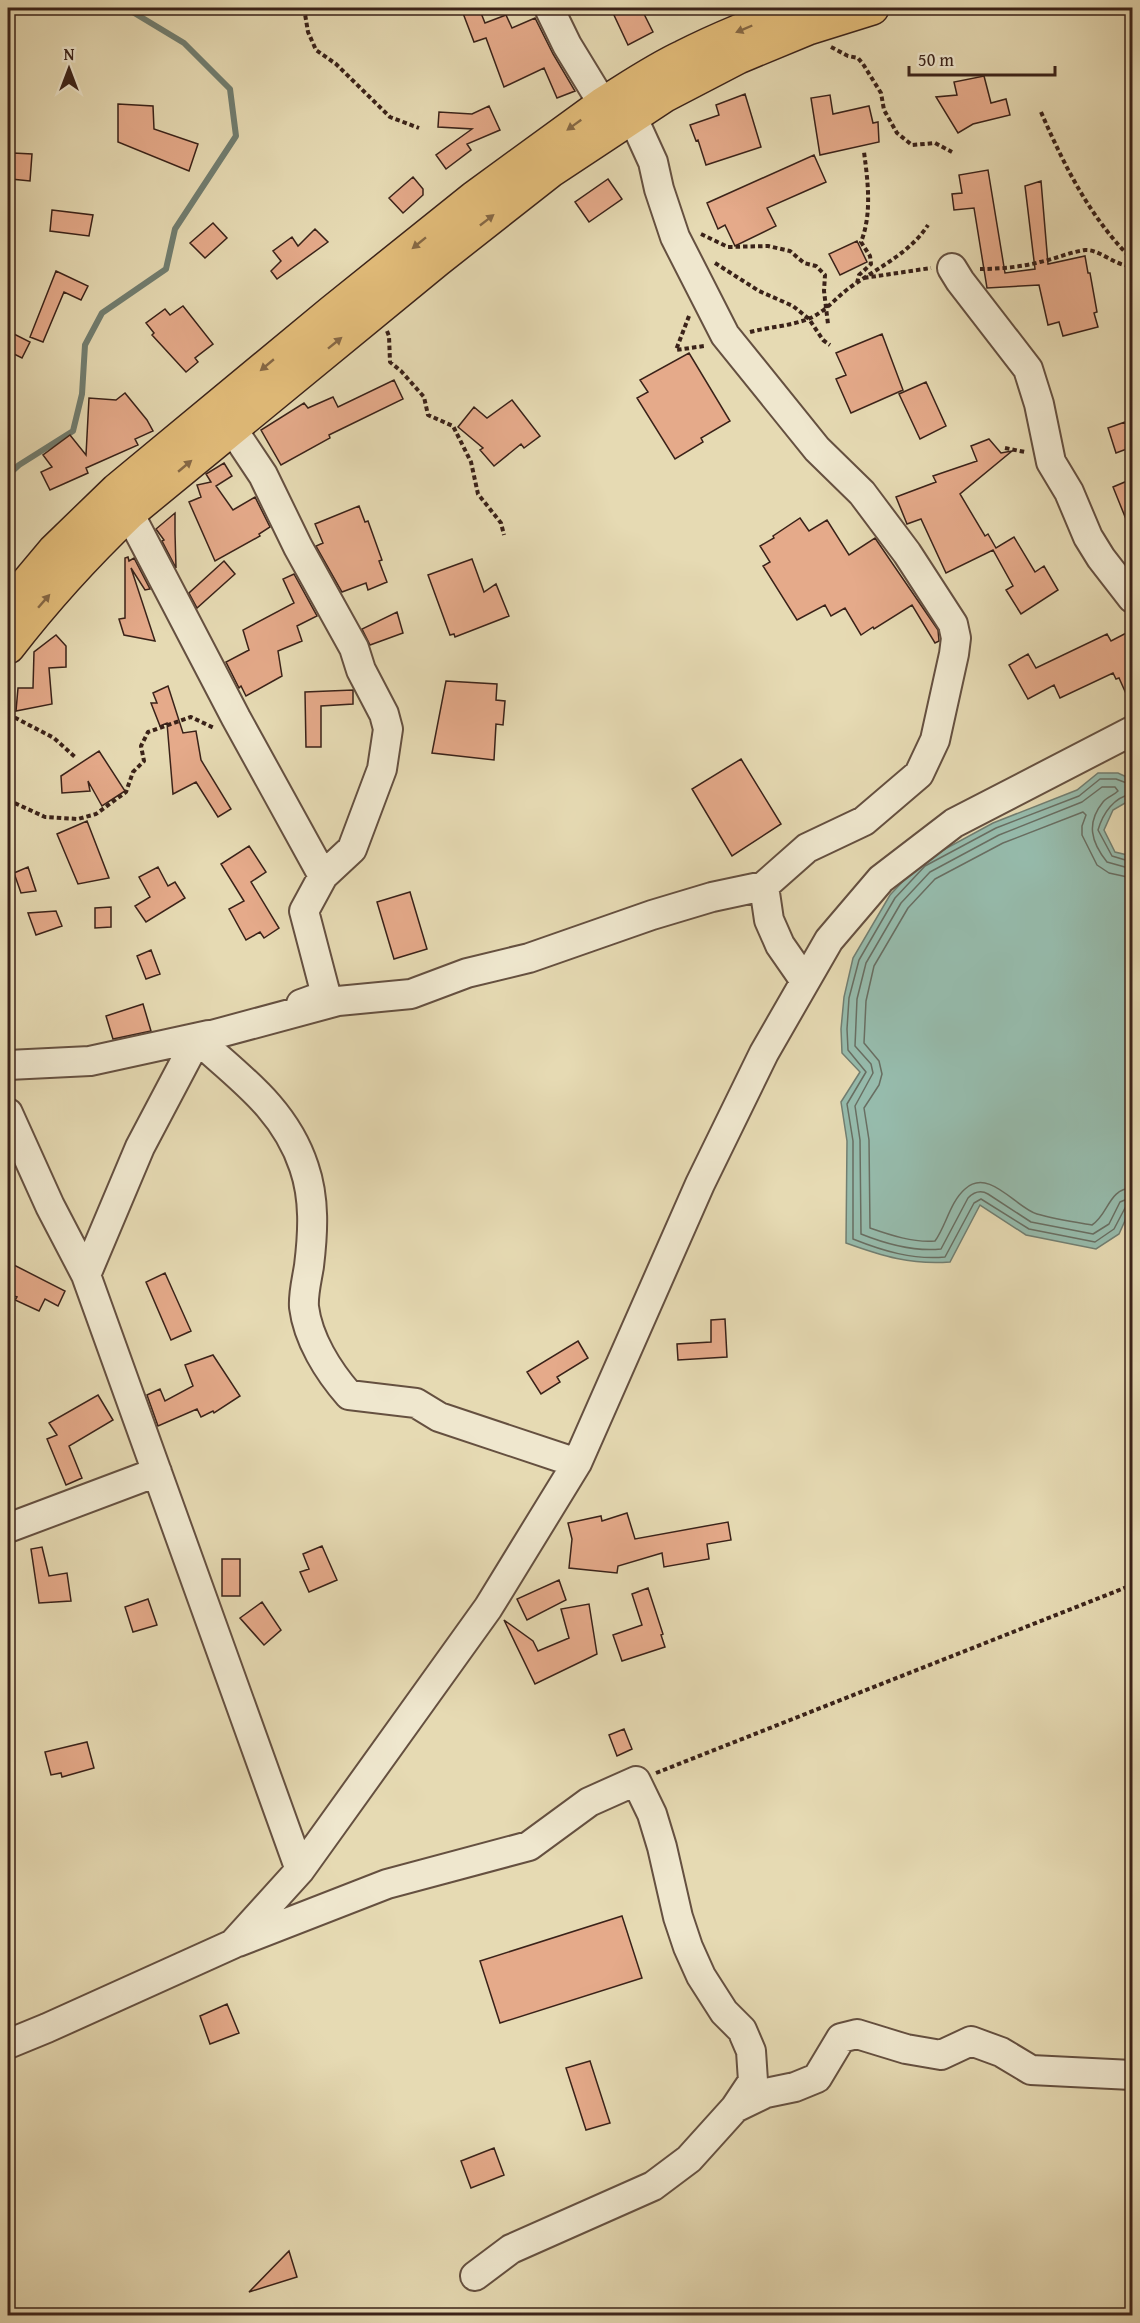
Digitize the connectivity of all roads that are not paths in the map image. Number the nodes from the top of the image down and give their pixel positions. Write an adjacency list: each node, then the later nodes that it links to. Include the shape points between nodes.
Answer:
1 (549, 8): 4 (street, via 567,45)
2 (872, 8): 3 (main road)
3 (803, 18): 4 (main road, via 665,94)
4 (617, 110): 6 (main road, one-way to 4, via 549,171); 9 (main road, one-way to 9, via 465,206 117,490 54,551); 13 (street, via 653,162 675,237 725,335 817,449 862,493 907,553 952,624 956,638 935,740 919,774 864,821 807,848)
5 (952, 268): 8 (street, via 1028,369 1051,462 1088,537)
6 (231, 428): 7 (main road, one-way to 6); 12 (street, via 263,475 298,548 354,648 388,729 382,769 352,849)
7 (129, 513): 10 (main road, one-way to 7, via 81,559); 12 (street)
8 (1132, 598)
9 (8, 606)
10 (8, 647)
11 (1132, 732): 14 (street, via 954,823 881,879 828,940)
12 (323, 876): 15 (street, via 304,911 326,995)
13 (764, 886): 14 (street, via 769,920 780,945); 15 (street, via 652,915 411,994 338,1001)
14 (805, 981): 19 (street, via 764,1053 700,1184)
15 (197, 1039): 16 (street, via 90,1061); 18 (street, via 140,1147); 19 (street, via 269,1104 289,1133 304,1167 313,1201 304,1305 309,1332 338,1383 349,1395 416,1403 439,1417)
16 (8, 1065)
17 (8, 1113): 18 (street)
18 (86, 1275): 20 (street)
19 (577, 1463): 22 (street, via 488,1608)
20 (157, 1472): 21 (street); 22 (street)
21 (8, 1528)
22 (300, 1870): 23 (street)
23 (233, 1944): 24 (street); 26 (street, via 387,1884 530,1846 589,1802 636,1781 652,1814 688,1947 701,1976 724,2012 742,2030 751,2051 753,2081)
24 (8, 2044)
25 (1132, 2074): 26 (street, via 1031,2070 1001,2052 971,2041 941,2055 857,2034 841,2038 817,2078 766,2093)
26 (735, 2108): 27 (street, via 688,2159 653,2186 511,2249)
27 (475, 2276)

